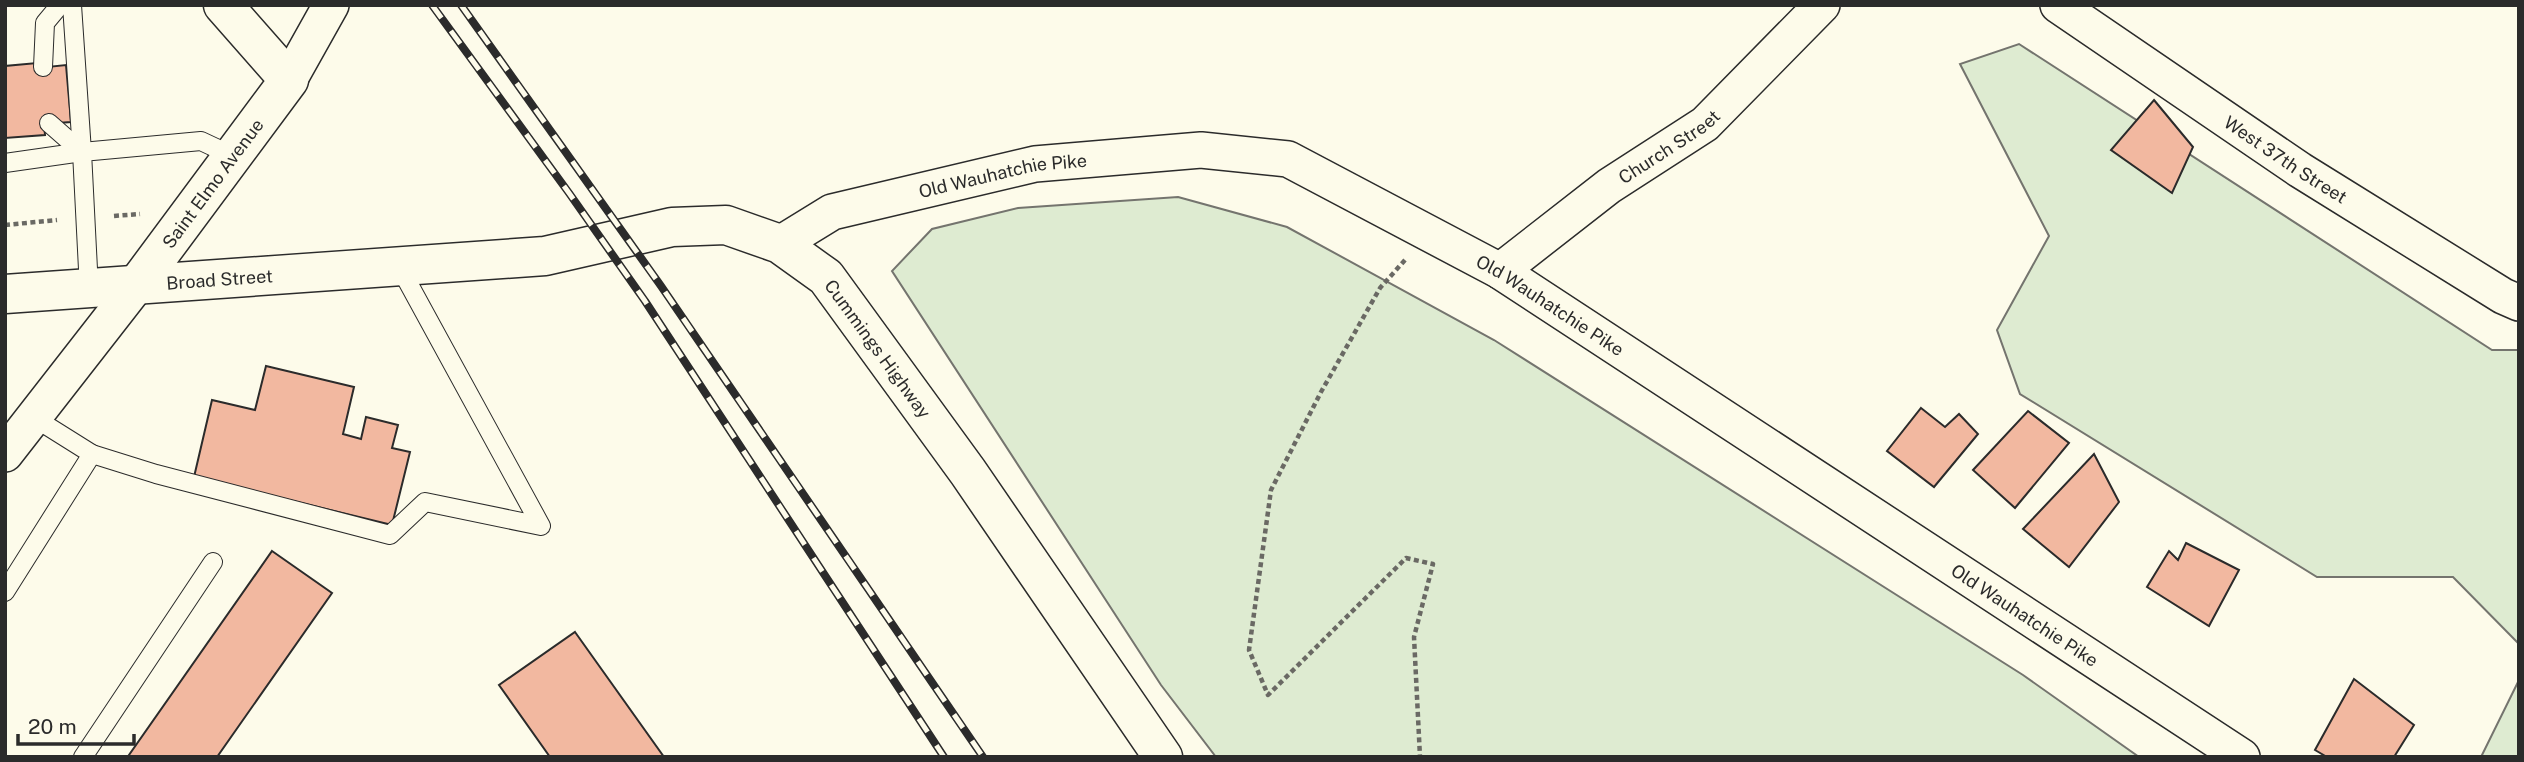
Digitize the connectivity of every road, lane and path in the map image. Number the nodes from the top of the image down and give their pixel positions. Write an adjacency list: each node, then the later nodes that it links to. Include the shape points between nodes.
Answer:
1 (60, 5): 7 (lane, via 45,23)
2 (72, 5): 10 (lane)
3 (223, 5): 8 (main road)
4 (331, 5): 8 (street, Saint Elmo Avenue)
5 (1822, 5): 16 (street, Church Street, via 1705,124 1609,186)
6 (2058, 5): 20 (street, West 37th Street, via 2300,170)
7 (43, 67)
8 (289, 80): 11 (main road, Saint Elmo Avenue)
9 (49, 123): 10 (lane)
10 (82, 152): 11 (lane, via 201,141); 12 (lane); 18 (lane)
11 (233, 156): 17 (main road, Saint Elmo Avenue)
12 (5, 163)
13 (1430, 234): 14 (street, Old Wauhatchie Pike, via 1288,159 1201,150 1035,164 832,212); 16 (street, Old Wauhatchie Pike); 28 (path, via 1380,288 1271,490 1249,650 1269,695 1406,558 1433,564 1414,637)
14 (780, 244): 15 (main road, Cummings Highway, via 726,225 672,227 545,256); 27 (main road, Cummings Highway, via 826,276 968,472)
15 (416, 265): 17 (main road, Broad Street); 23 (lane, via 541,526 425,502 390,535)
16 (1500, 271): 29 (street, Old Wauhatchie Pike)
17 (136, 286): 18 (main road, Broad Street); 21 (street, Saint Elmo Avenue)
18 (89, 289): 19 (main road, Broad Street)
19 (5, 294)
20 (2519, 303)
21 (33, 418): 22 (street, Saint Elmo Avenue); 23 (lane)
22 (5, 454)
23 (92, 454): 25 (lane)
24 (213, 562): 26 (lane)
25 (5, 592)
26 (83, 757)
27 (1163, 757)
28 (1420, 757)
29 (2242, 757)

